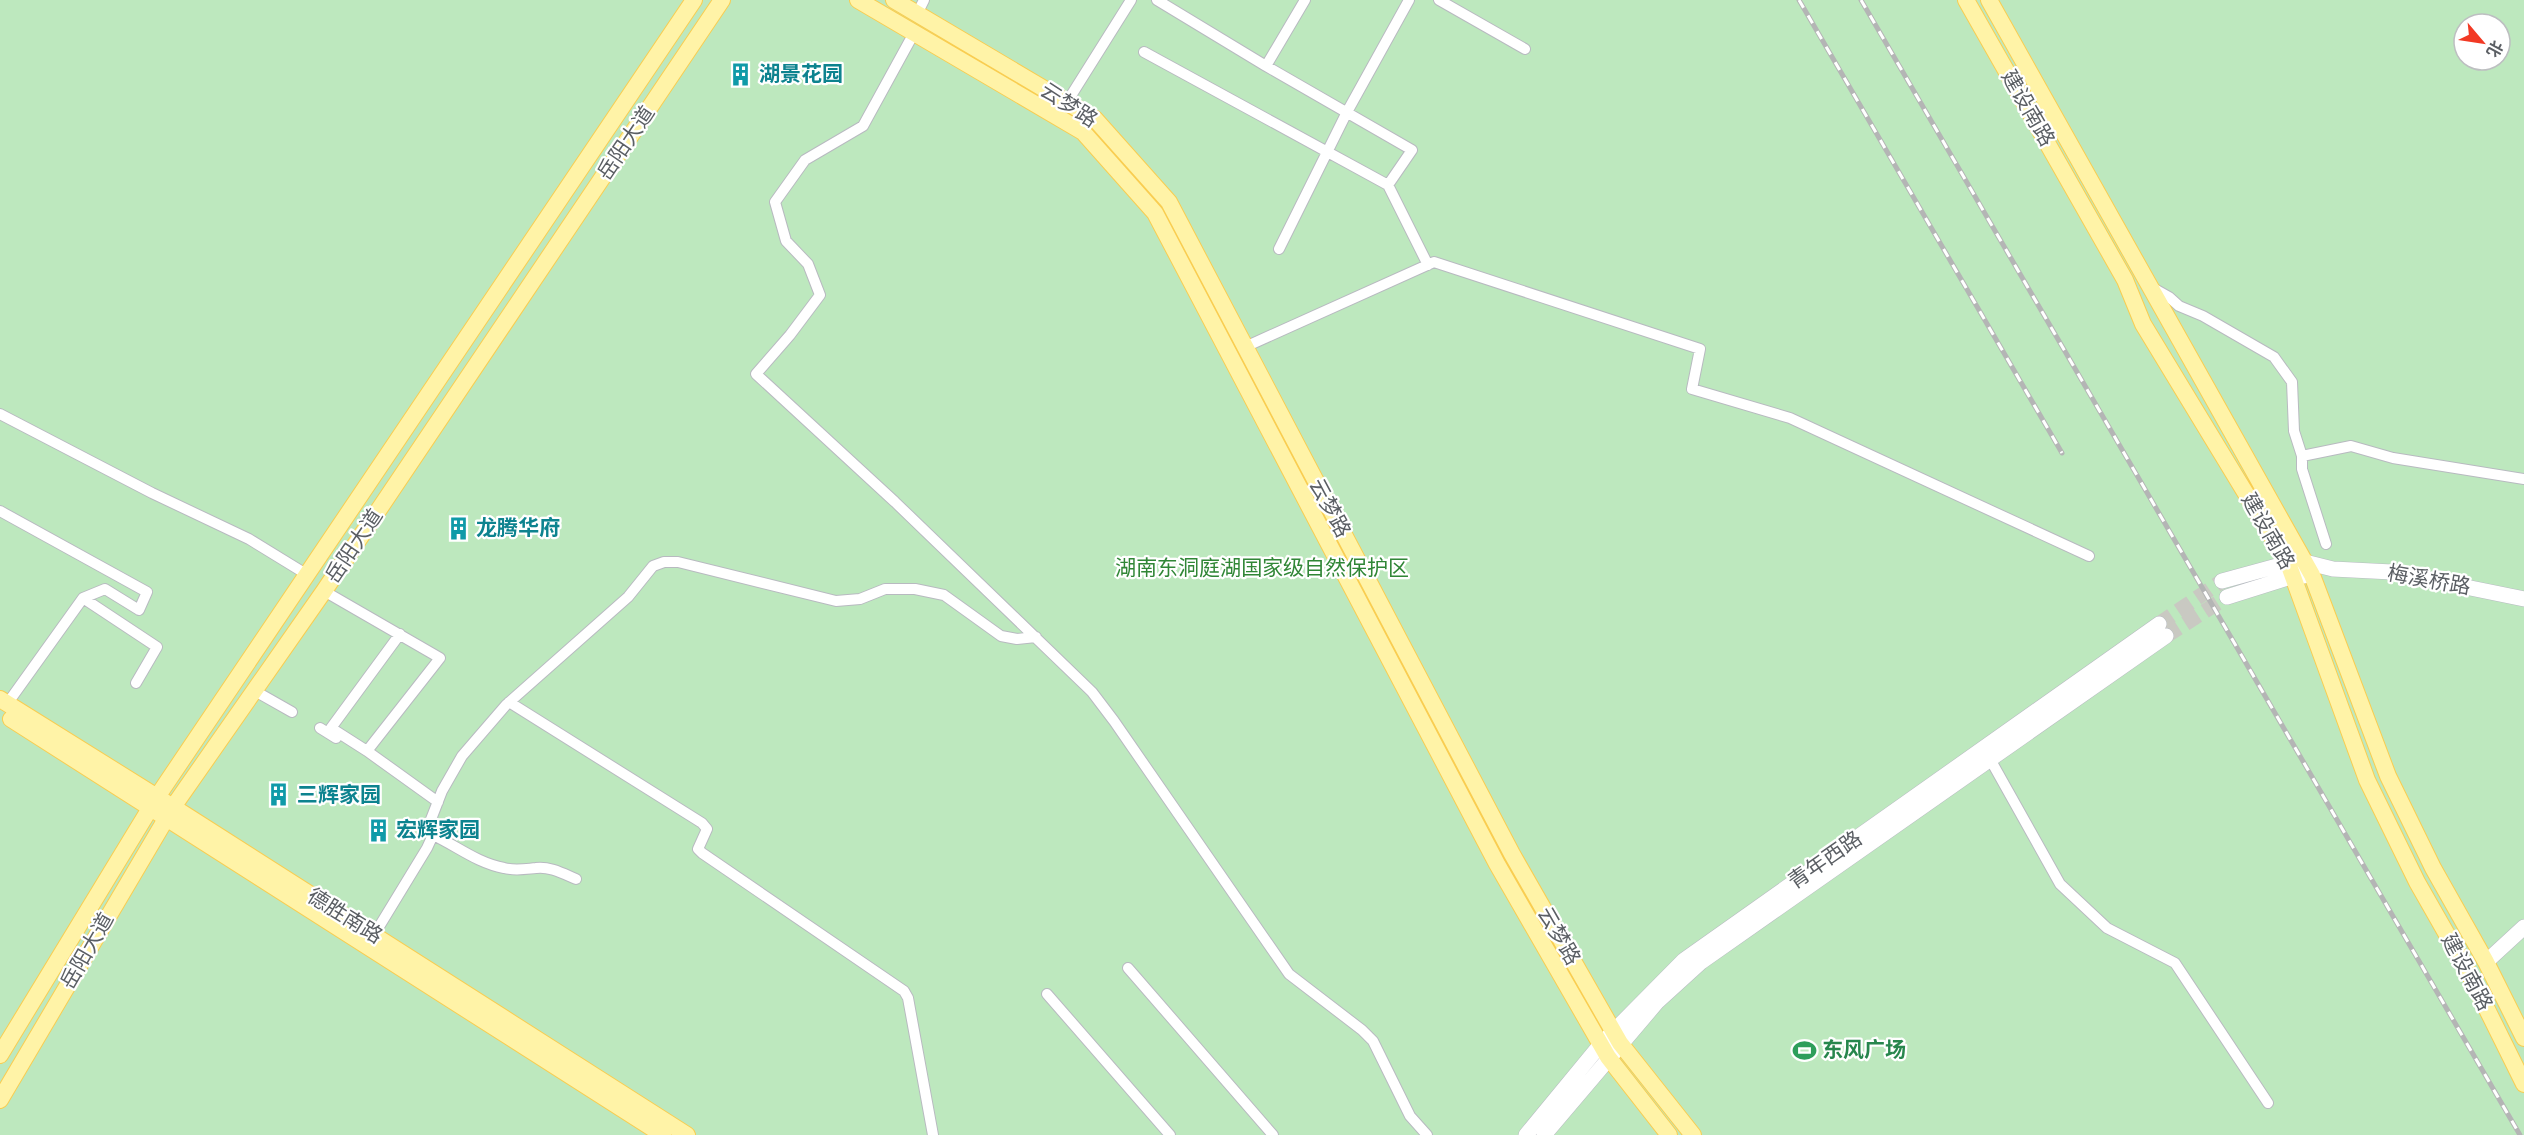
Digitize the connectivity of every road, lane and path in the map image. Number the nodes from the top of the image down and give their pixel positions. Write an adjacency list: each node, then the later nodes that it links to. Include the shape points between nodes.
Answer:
1 (694, 0): 32 (main road, 岳阳大道)
2 (722, 0): 34 (main road, 岳阳大道)
3 (858, 0): 13 (main road)
4 (894, 0): 12 (main road, 云梦路)
5 (1131, 0): 17 (street)
6 (1157, 0): 16 (street)
7 (1305, 0): 16 (street)
8 (1409, 0): 18 (street)
9 (1439, 0): 14 (street)
10 (1966, 0): 31 (main road, 建设南路, via 2125,280 2143,324)
11 (1989, 0): 23 (main road, 建设南路)
12 (920, 7): 17 (main road, 云梦路)
13 (914, 33): 39 (street, via 863,126 805,160 775,202 786,241 808,264 820,295 756,374); 59 (main road, via 1083,132 1155,213 1497,864)
14 (1525, 49)
15 (1144, 52): 19 (street)
16 (1266, 66): 18 (street)
17 (1067, 102): 24 (main road, 云梦路, via 1095,119 1169,202)
18 (1347, 112): 19 (street); 20 (street, via 1412,150)
19 (1328, 152): 20 (street); 21 (street)
20 (1388, 185): 22 (street)
21 (1280, 249)
22 (1428, 265): 24 (street); 30 (street, via 1434,262 1700,349 1692,389 1790,418)
23 (2148, 285): 26 (street, via 2274,357 2292,382 2294,431); 31 (main road, 建设南路)
24 (1245, 347): 59 (main road, 云梦路)
25 (0, 414): 32 (street, via 249,539)
26 (2302, 456): 27 (street, via 2351,446 2393,458); 29 (street, via 2302,469)
27 (2524, 479)
28 (0, 511): 36 (street, via 147,592 139,610 105,589)
29 (2326, 544)
30 (2089, 555)
31 (2300, 569): 33 (main road); 35 (main road); 37 (main road, 梅溪桥路, via 2392,572); 55 (main road, 建设南路, via 2388,776 2433,868); 61 (main road, 建设南路, via 2335,696 2367,780)
32 (306, 574): 48 (main road, 岳阳大道)
33 (2222, 581)
34 (324, 591): 38 (street); 41 (main road, 岳阳大道)
35 (2227, 597)
36 (83, 598): 40 (street, via 157,647); 43 (street)
37 (2524, 599)
38 (399, 634): 46 (street, via 331,728); 46 (street, via 440,658)
39 (1036, 638): 42 (street, via 1000,636 944,595 929,591 885,589 860,599 836,601 678,562 664,562 653,566 628,597); 69 (street, via 1105,707 1289,974 1373,1041 1410,1116)
40 (136, 683)
41 (255, 691): 44 (street); 50 (main road, 岳阳大道)
42 (509, 702): 49 (street, via 462,756); 66 (street, via 702,823 707,829 699,843 702,853 904,991)
43 (2, 705): 48 (main road, 德胜南路)
44 (292, 712)
45 (320, 728): 49 (street)
46 (367, 751): 49 (street)
47 (1990, 759): 59 (main road, 青年西路, via 1701,962); 59 (main road, 青年西路, via 2163,630 1684,960 1649,993); 63 (street, via 2060,884 2107,928 2175,963)
48 (153, 802): 50 (main road, 德胜南路); 60 (main road, 岳阳大道)
49 (438, 802): 51 (street, via 428,827)
50 (170, 813): 54 (main road, 德胜南路); 62 (main road, 岳阳大道); 64 (main road, 德胜南路)
51 (433, 835): 52 (street, via 505,869 538,867); 54 (street)
52 (576, 879)
53 (2524, 927): 55 (main road)
54 (375, 935): 65 (main road, 德胜南路)
55 (2486, 962): 58 (main road, 建设南路)
56 (1128, 968): 68 (street)
57 (1047, 994): 67 (street)
58 (2524, 1038)
59 (1611, 1044): 70 (main road, 青年西路); 71 (main road, 青年西路); 72 (main road); 73 (main road, 云梦路)
60 (0, 1055)
61 (2524, 1084)
62 (0, 1100)
63 (2268, 1103)
64 (663, 1135)
65 (687, 1135)
66 (933, 1135)
67 (1170, 1135)
68 (1273, 1135)
69 (1427, 1135)
70 (1526, 1135)
71 (1544, 1135)
72 (1669, 1135)
73 (1693, 1135)

